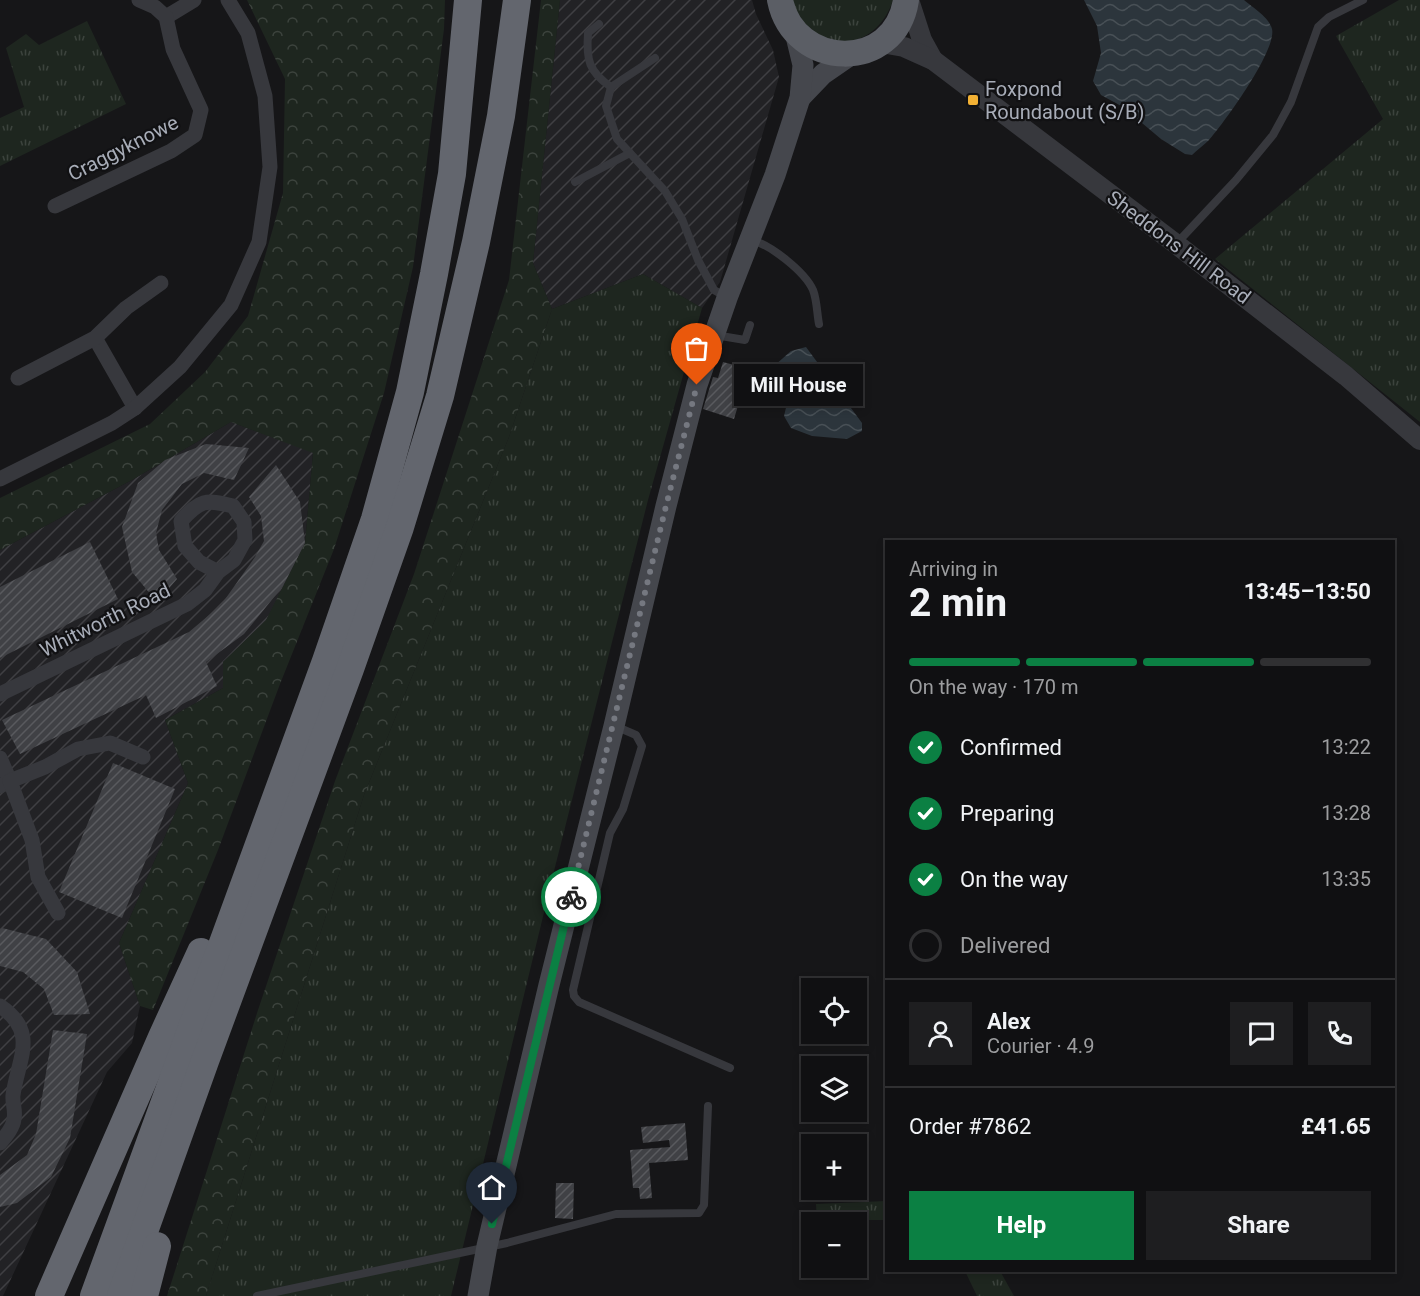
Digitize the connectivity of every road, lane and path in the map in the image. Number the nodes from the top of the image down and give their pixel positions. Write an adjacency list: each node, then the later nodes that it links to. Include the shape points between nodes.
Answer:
1 (139, 0): 9 (street)
2 (194, 0): 9 (street)
3 (228, 0): 30 (street, via 248,33 265,96 270,167 259,242 231,305 180,367)
4 (468, 0): 39 (highway, via 452,174 410,392 375,519)
5 (517, 0): 42 (highway, via 501,116 440,396 400,527 350,669)
6 (780, 0): 11 (highway)
7 (907, 0): 12 (highway, via 897,24); 15 (street)
8 (1363, 0): 22 (lane, via 1318,27 1291,102 1273,135)
9 (166, 17): 20 (street, Craggyknowe, via 173,49 201,110 195,135 171,151)
10 (599, 24): 16 (lane, via 588,33 591,69)
11 (795, 32): 13 (highway, via 822,51); 17 (main road, via 803,66)
12 (880, 43): 13 (highway); 15 (street, via 904,47)
13 (852, 54): 17 (main road, via 823,74)
14 (655, 58): 16 (lane)
15 (933, 60): 22 (street, Sheddons Hill Road)
16 (612, 87): 18 (lane, via 606,106 617,139)
17 (800, 98): 21 (main road)
18 (630, 153): 19 (lane); 24 (lane, via 665,191 714,290)
19 (575, 182)
20 (55, 206)
21 (750, 239): 24 (main road); 26 (lane, via 767,245 792,264 813,290)
22 (1176, 244): 31 (street, Sheddons Hill Road, via 1346,376)
23 (161, 283): 28 (street, via 126,308)
24 (727, 298): 27 (main road)
25 (750, 324): 27 (lane, via 745,340)
26 (819, 324)
27 (714, 335): 35 (main road, via 666,506)
28 (95, 338): 29 (street); 30 (street)
29 (18, 378)
30 (135, 408): 32 (street)
31 (1420, 440)
32 (0, 479)
33 (218, 572): 33 (street, Whitworth Road, via 199,562 185,546 181,521 196,505 214,501 233,506 244,522 245,540 234,560); 34 (street, Whitworth Road, via 206,590 187,604)
34 (0, 694)
35 (614, 726): 43 (lane, via 636,735 642,746 623,809 610,833 574,996 579,1002); 47 (main road)
36 (143, 757): 38 (street, via 110,743 78,749)
37 (0, 758): 38 (street)
38 (5, 783): 40 (street, via 32,840 38,877)
39 (279, 785): 48 (highway, via 162,1037); 49 (highway)
40 (58, 913)
41 (0, 1006): 44 (street, via 14,1017 23,1032 24,1053)
42 (205, 1061): 50 (highway); 51 (highway)
43 (730, 1068)
44 (6, 1095): 46 (street, via 15,1118)
45 (708, 1106): 47 (lane, via 704,1205 699,1213 616,1214)
46 (0, 1143)
47 (487, 1246): 52 (lane); 53 (main road)
48 (49, 1296)
49 (94, 1296)
50 (121, 1296)
51 (144, 1296)
52 (257, 1296)
53 (478, 1296)

